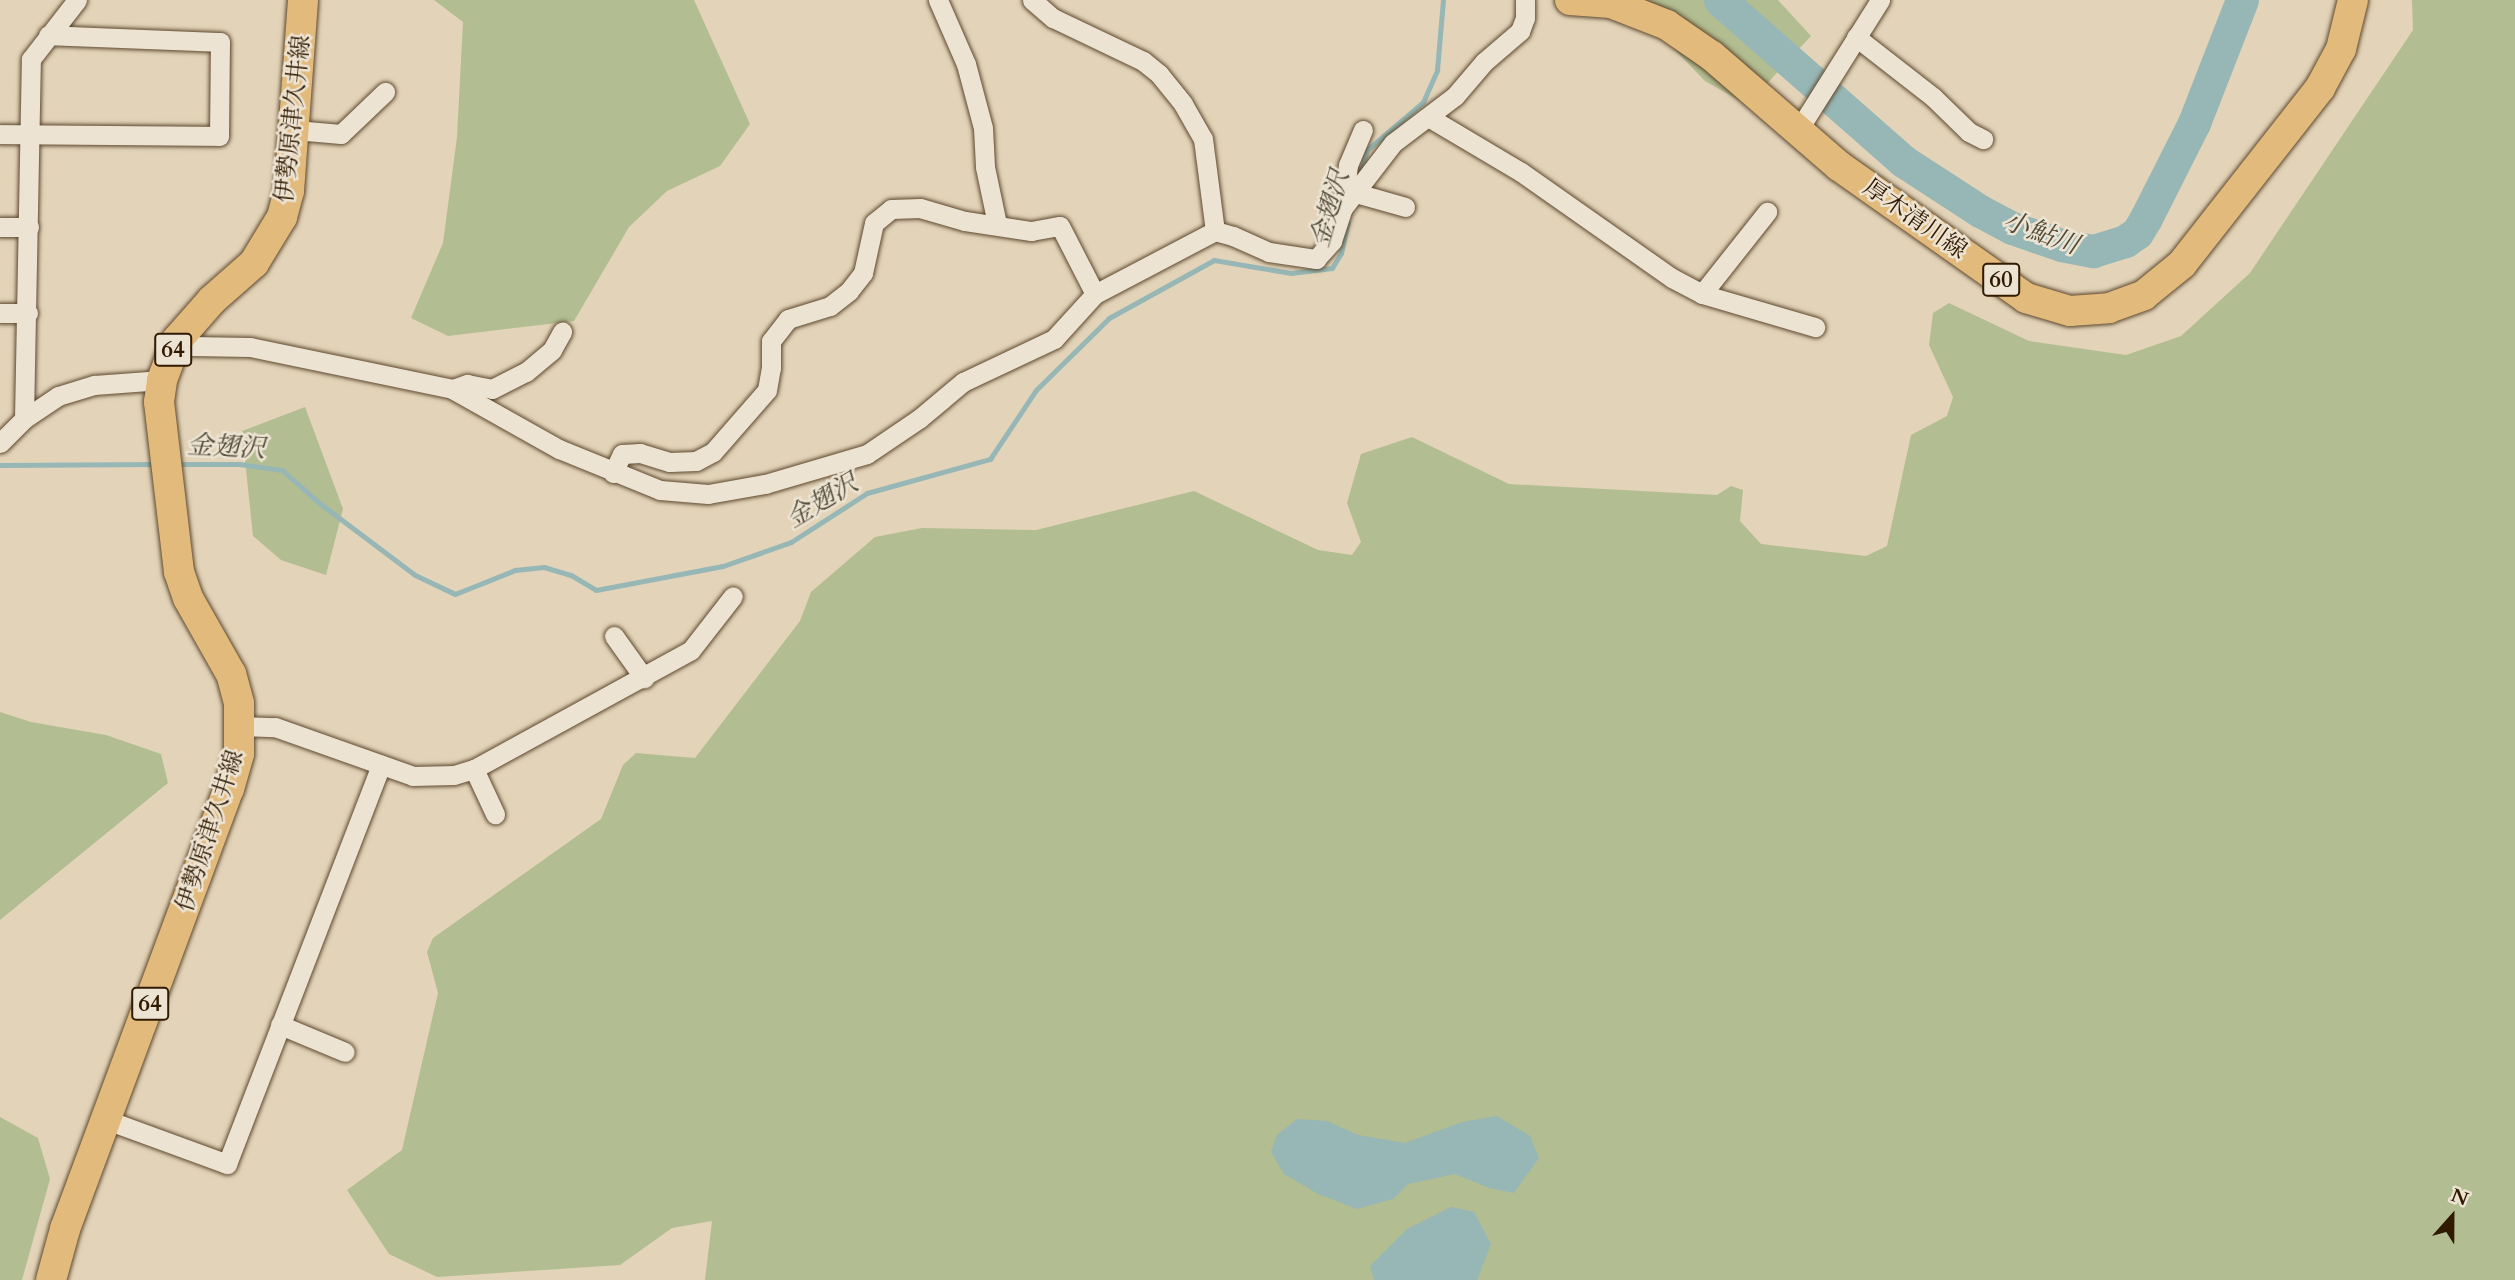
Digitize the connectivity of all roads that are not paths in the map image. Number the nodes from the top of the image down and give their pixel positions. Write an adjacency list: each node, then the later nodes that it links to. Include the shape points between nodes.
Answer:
1 (77, 0): 9 (street)
2 (303, 0): 13 (main road, 伊勢原津久井線 / 64)
3 (938, 0): 22 (street, via 973,90)
4 (1032, 0): 25 (street, via 1052,18 1143,61 1175,94 1203,139)
5 (1525, 0): 12 (street, via 1520,31)
6 (1570, 0): 15 (main road, 厚木清川線 / 60, via 1611,3 1667,25 1712,56)
7 (1880, 0): 10 (street)
8 (2353, 0): 15 (main road, 厚木清川線 / 60, via 2341,49 2320,88 2182,264 2144,295 2109,308 2070,311 2026,298)
9 (48, 35): 17 (street, via 32,59); 17 (street, via 220,42 219,136)
10 (1854, 41): 15 (street); 18 (street)
11 (385, 92): 13 (street, via 341,134)
12 (1430, 118): 19 (street, via 1393,143); 27 (street, via 1521,172 1672,278)
13 (295, 130): 32 (main road, 伊勢原津久井線 / 64, via 289,191 268,245)
14 (1363, 130): 19 (street, via 1348,165)
15 (1797, 132)
16 (0, 134): 17 (street)
17 (29, 134): 24 (street)
18 (1983, 139)
19 (1350, 201): 20 (street); 25 (street, via 1332,241 1316,259 1269,253)
20 (1405, 207)
21 (1767, 212): 27 (street)
22 (997, 224): 26 (street, via 1031,231 1060,226); 37 (street, via 965,221 920,208 891,209 874,223 863,273 849,291 830,306 788,319 771,341 767,390 713,452 696,461 670,462 640,453 622,454)
23 (0, 227): 24 (street)
24 (29, 227): 29 (street)
25 (1215, 232): 26 (street)
26 (1095, 294): 37 (street, via 1054,339 963,382 867,453 765,484 708,494 660,490)
27 (1702, 294): 30 (street)
28 (0, 313): 29 (street)
29 (28, 313): 35 (street)
30 (1815, 327)
31 (562, 332): 34 (street, via 552,351 526,372 492,389 467,384)
32 (177, 340): 33 (main road, 伊勢原津久井線 / 64); 34 (street, via 191,346 250,347)
33 (162, 380): 35 (street, via 94,385 58,396); 41 (main road, 伊勢原津久井線 / 64, via 159,402 180,572 188,598 231,674)
34 (452, 389): 37 (street, via 526,432)
35 (24, 419): 36 (street)
36 (0, 443)
37 (613, 473)
38 (733, 596): 40 (street, via 691,650)
39 (614, 636): 40 (street)
40 (644, 678): 43 (street)
41 (240, 726): 42 (street, via 275,727); 47 (main road, 伊勢原津久井線 / 64, via 239,754 229,789)
42 (381, 765): 43 (street, via 413,776 454,775); 45 (street)
43 (474, 769): 44 (street)
44 (495, 814)
45 (280, 1025): 46 (street); 47 (street, via 226,1164)
46 (345, 1052)
47 (107, 1120): 48 (main road, 伊勢原津久井線 / 64, via 65,1229)
48 (51, 1280)

